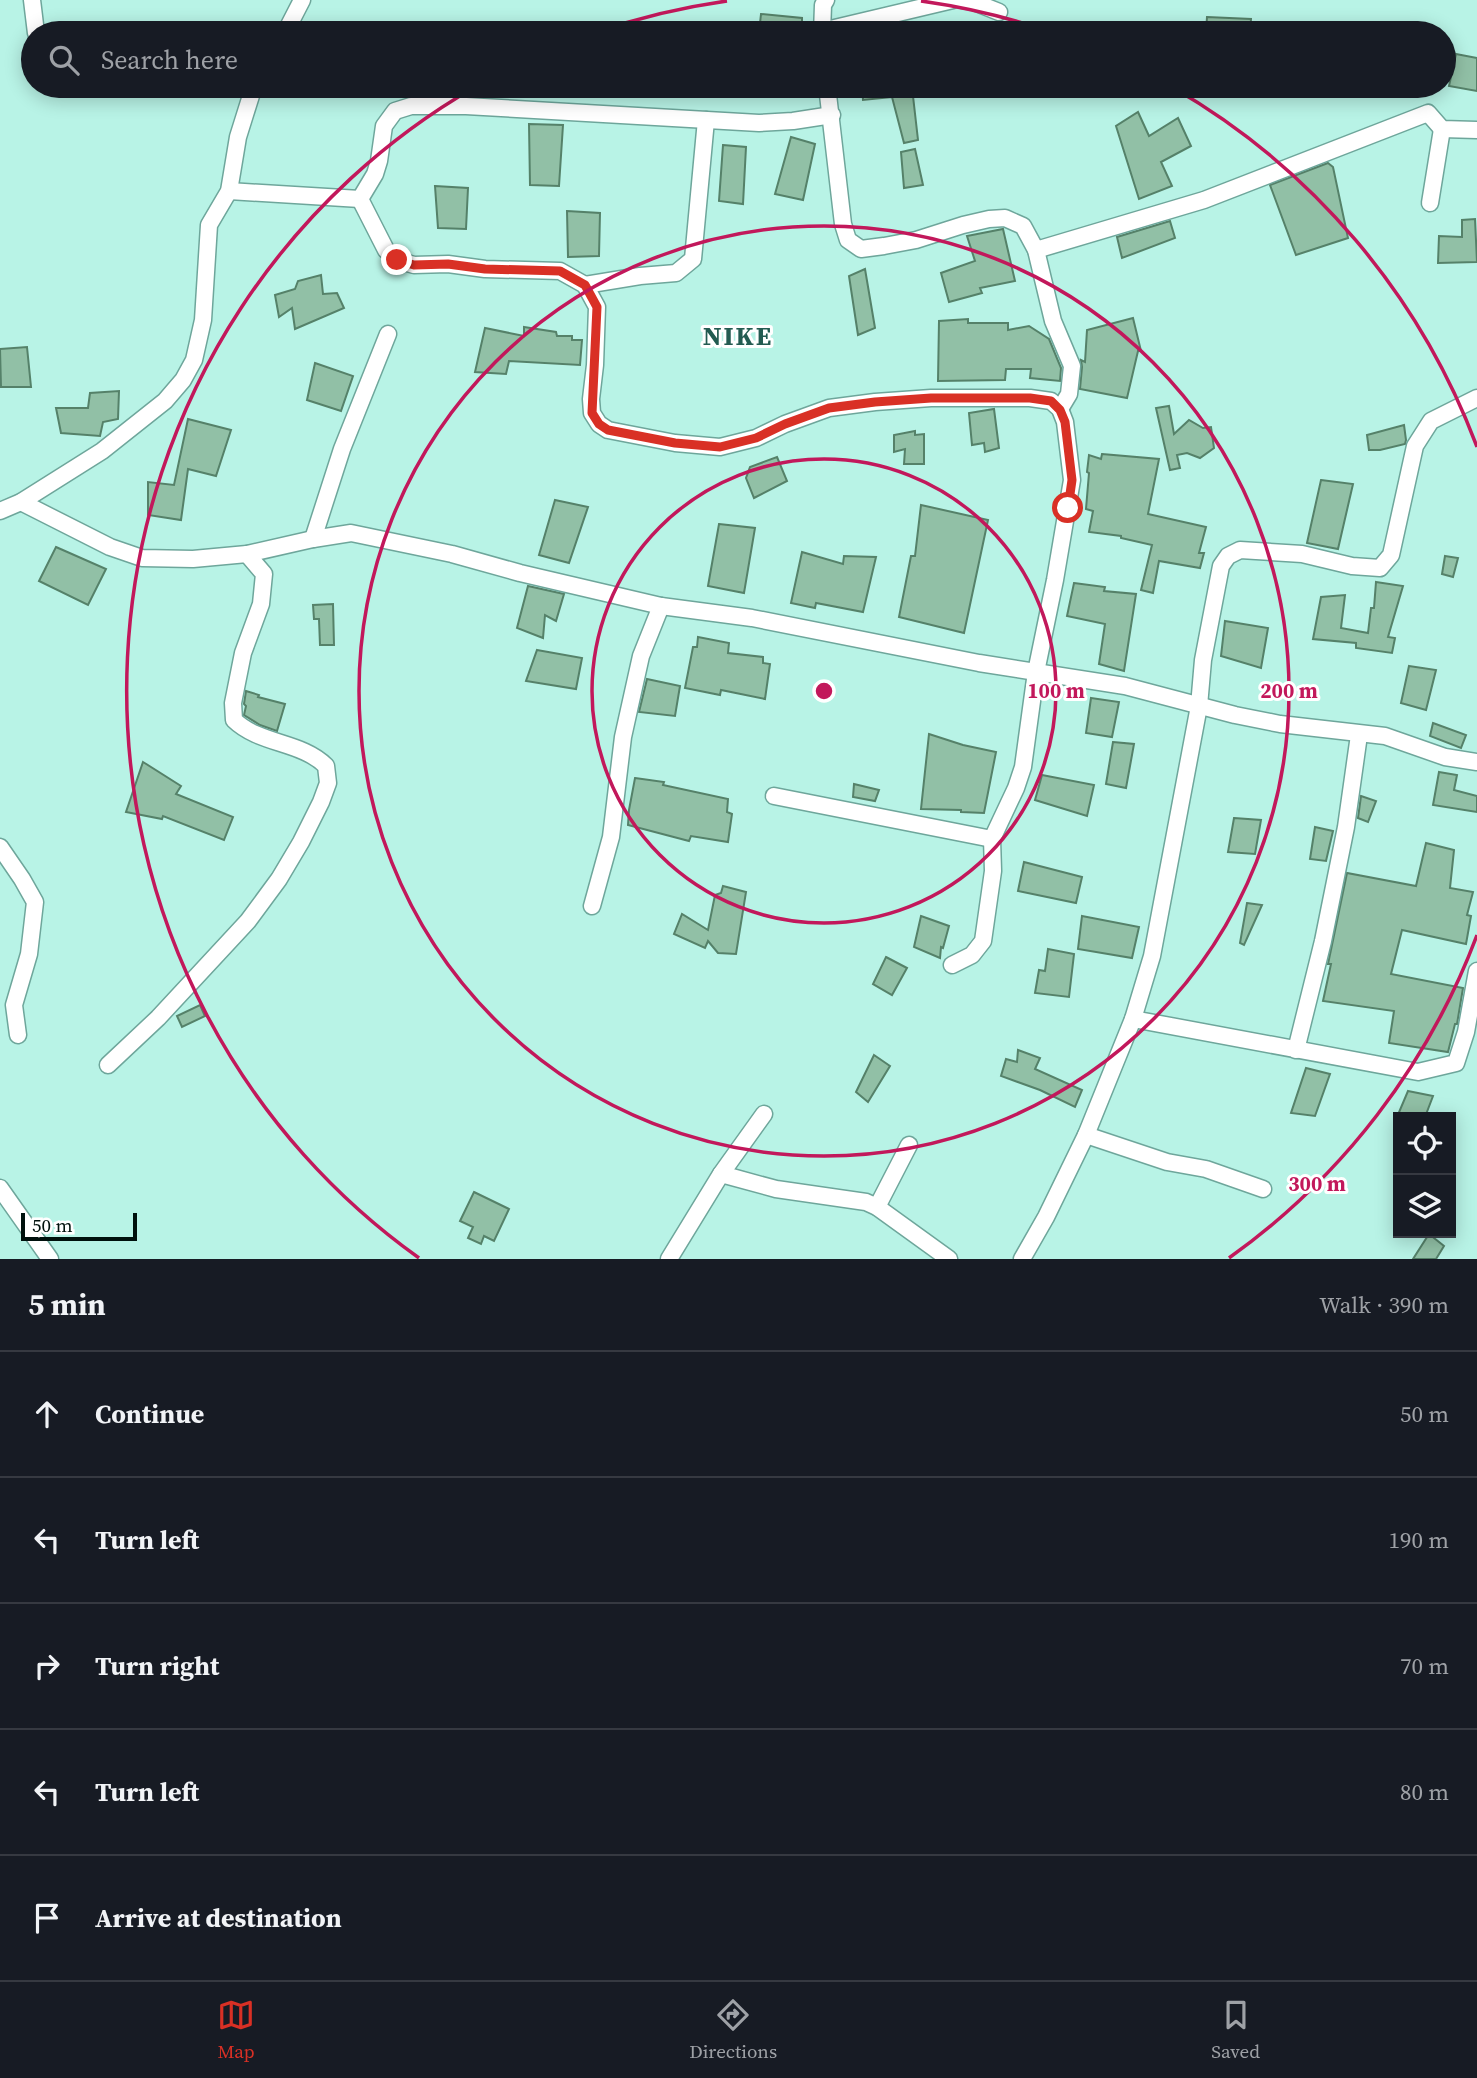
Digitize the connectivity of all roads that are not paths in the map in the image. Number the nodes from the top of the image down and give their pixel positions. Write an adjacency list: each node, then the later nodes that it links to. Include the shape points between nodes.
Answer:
1 (32, 0): 7 (street)
2 (302, 0): 8 (street)
3 (826, 0): 9 (street)
4 (953, 0): 10 (street)
5 (961, 0): 6 (street)
6 (999, 12)
7 (35, 21)
8 (291, 21)
9 (822, 21)
10 (862, 21)
11 (250, 98): 17 (street)
12 (830, 98): 13 (street)
13 (832, 115): 14 (street, via 759,123); 20 (street, via 843,224 854,244 861,248 884,246 1005,218 1023,226)
14 (706, 120): 18 (street, via 411,106 395,111 384,126 375,174); 21 (street, via 693,259 676,273)
15 (1442, 129): 16 (street); 19 (street); 20 (street, via 1428,113 1204,200)
16 (1477, 130)
17 (229, 191): 18 (street); 25 (street, via 209,225 203,320 194,360 183,380 165,401 102,451)
18 (360, 199): 21 (street, via 386,250 397,260 414,265 560,271)
19 (1430, 203)
20 (1036, 250): 24 (street, via 1053,321 1072,366 1069,394)
21 (585, 285): 24 (street, via 597,307 592,413 608,430 720,447 756,438 829,408 875,402 1030,398 1051,401)
22 (388, 334): 27 (street, via 342,449)
23 (1477, 398): 31 (street, via 1432,421 1415,446 1391,555 1380,568 1302,554 1240,550 1228,556 1220,566)
24 (1060, 410): 30 (street, via 1072,480)
25 (21, 502): 26 (street); 28 (street, via 142,558)
26 (0, 511)
27 (313, 539): 28 (street); 29 (street, via 351,533)
28 (247, 554): 43 (street, via 264,574 261,604 243,653 234,720 260,737 317,756 327,766 328,783 301,842 248,921)
29 (661, 606): 30 (street, via 764,620); 37 (street, via 641,656 623,737 611,837)
30 (1036, 672): 31 (street, via 1125,686); 35 (street, via 1023,767)
31 (1199, 706): 32 (street); 40 (street, via 1152,956)
32 (1359, 735): 33 (street, via 1385,736 1445,757); 42 (street, via 1346,827)
33 (1477, 762)
34 (774, 796): 35 (street)
35 (992, 839): 38 (street, via 993,871 983,941 972,955)
36 (0, 847): 41 (street, via 34,902 29,954 14,1005)
37 (592, 906)
38 (953, 965)
39 (1477, 971): 42 (street, via 1456,1063 1418,1073)
40 (1133, 1019): 42 (street); 45 (street)
41 (18, 1035)
42 (1296, 1050)
43 (108, 1065)
44 (764, 1114): 47 (street)
45 (1087, 1135): 49 (street); 54 (street)
46 (909, 1145): 50 (street)
47 (721, 1174): 50 (street, via 776,1189 866,1202); 52 (street)
48 (0, 1188): 51 (street)
49 (1263, 1189)
50 (877, 1208): 53 (street)
51 (50, 1259)
52 (669, 1259)
53 (949, 1259)
54 (1023, 1259)

